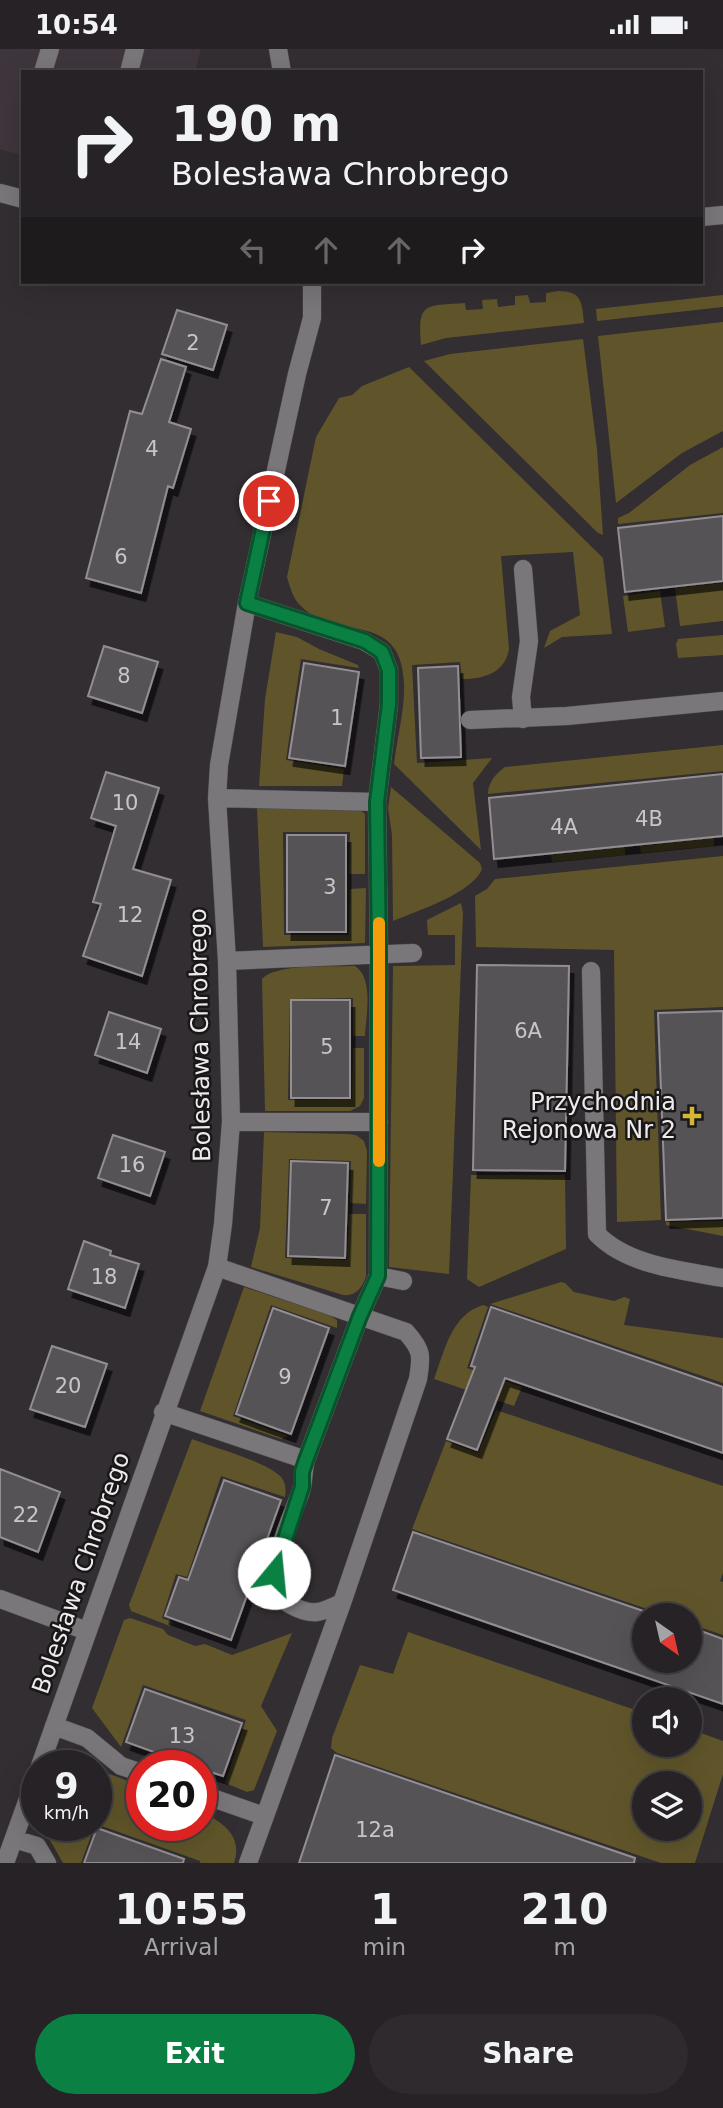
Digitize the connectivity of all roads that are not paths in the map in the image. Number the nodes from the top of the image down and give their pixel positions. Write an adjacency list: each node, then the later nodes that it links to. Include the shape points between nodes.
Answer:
1 (50, 49): 4 (street)
2 (135, 49): 5 (street)
3 (278, 49): 6 (street)
4 (44, 70)
5 (130, 70)
6 (282, 70)
7 (0, 193): 8 (street)
8 (21, 198)
9 (723, 215): 10 (street)
10 (703, 217)
11 (312, 284): 13 (street, Bolesława Chrobrego, via 312,318)
12 (523, 569): 15 (street, via 529,641 521,697)
13 (247, 603): 17 (street, Bolesława Chrobrego); 18 (street, via 365,641 382,652 389,670 389,704)
14 (723, 701): 15 (street)
15 (523, 719): 16 (street)
16 (470, 720)
17 (217, 798): 18 (street); 21 (street, Bolesława Chrobrego)
18 (377, 802): 20 (street)
19 (413, 953): 20 (street)
20 (379, 954): 21 (street); 24 (street)
21 (227, 961): 23 (street, Bolesława Chrobrego)
22 (591, 971): 27 (street, via 597,1234 609,1247 652,1264)
23 (231, 1122): 24 (street); 25 (street, Bolesława Chrobrego)
24 (379, 1122): 26 (street)
25 (217, 1267): 29 (street); 30 (street, Bolesława Chrobrego)
26 (378, 1276): 28 (street); 29 (street)
27 (723, 1279)
28 (403, 1281)
29 (360, 1316): 31 (street); 33 (street, via 406,1332 419,1346 421,1361)
30 (163, 1412): 31 (street); 34 (street, Bolesława Chrobrego)
31 (306, 1460): 33 (street, via 302,1487 274,1573 276,1588 283,1601 298,1609 315,1612)
32 (0, 1599): 34 (street)
33 (342, 1603): 39 (street)
34 (88, 1631): 35 (street, Bolesława Chrobrego)
35 (54, 1726): 36 (street, Bolesława Chrobrego); 37 (street, via 87,1738)
36 (46, 1750)
37 (126, 1768)
38 (217, 1800): 39 (street)
39 (264, 1817): 44 (street)
40 (21, 1819): 41 (street)
41 (14, 1839): 42 (street); 43 (street, via 37,1846)
42 (5, 1863)
43 (47, 1863)
44 (248, 1863)

